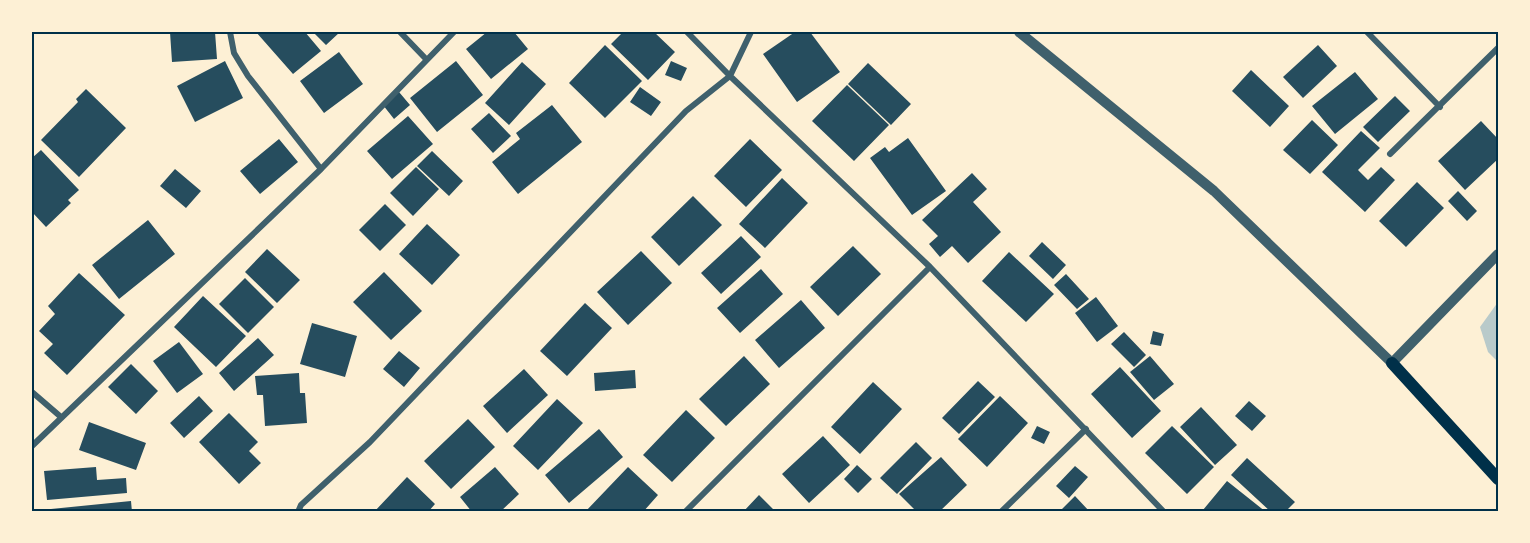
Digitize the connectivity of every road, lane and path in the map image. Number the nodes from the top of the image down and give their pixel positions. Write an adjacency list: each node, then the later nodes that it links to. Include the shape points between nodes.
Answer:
1 (230, 32): 13 (street, via 234,53 248,76)
2 (400, 32): 9 (street)
3 (454, 32): 9 (street)
4 (687, 32): 10 (street)
5 (751, 32): 10 (street)
6 (1019, 32): 16 (street, via 1214,191)
7 (1367, 32): 11 (street)
8 (1498, 48): 11 (street)
9 (426, 59): 13 (street)
10 (730, 76): 15 (street); 22 (street, via 686,111 370,442)
11 (1440, 107): 12 (street)
12 (1390, 154)
13 (321, 169): 18 (street)
14 (1498, 254): 16 (street)
15 (930, 267): 19 (street); 23 (street)
16 (1392, 363): 21 (main road)
17 (32, 392): 18 (street)
18 (61, 417): 20 (street)
19 (1086, 429): 24 (street); 25 (street)
20 (32, 446)
21 (1498, 479)
22 (298, 512)
23 (685, 512)
24 (1001, 512)
25 (1164, 512)

